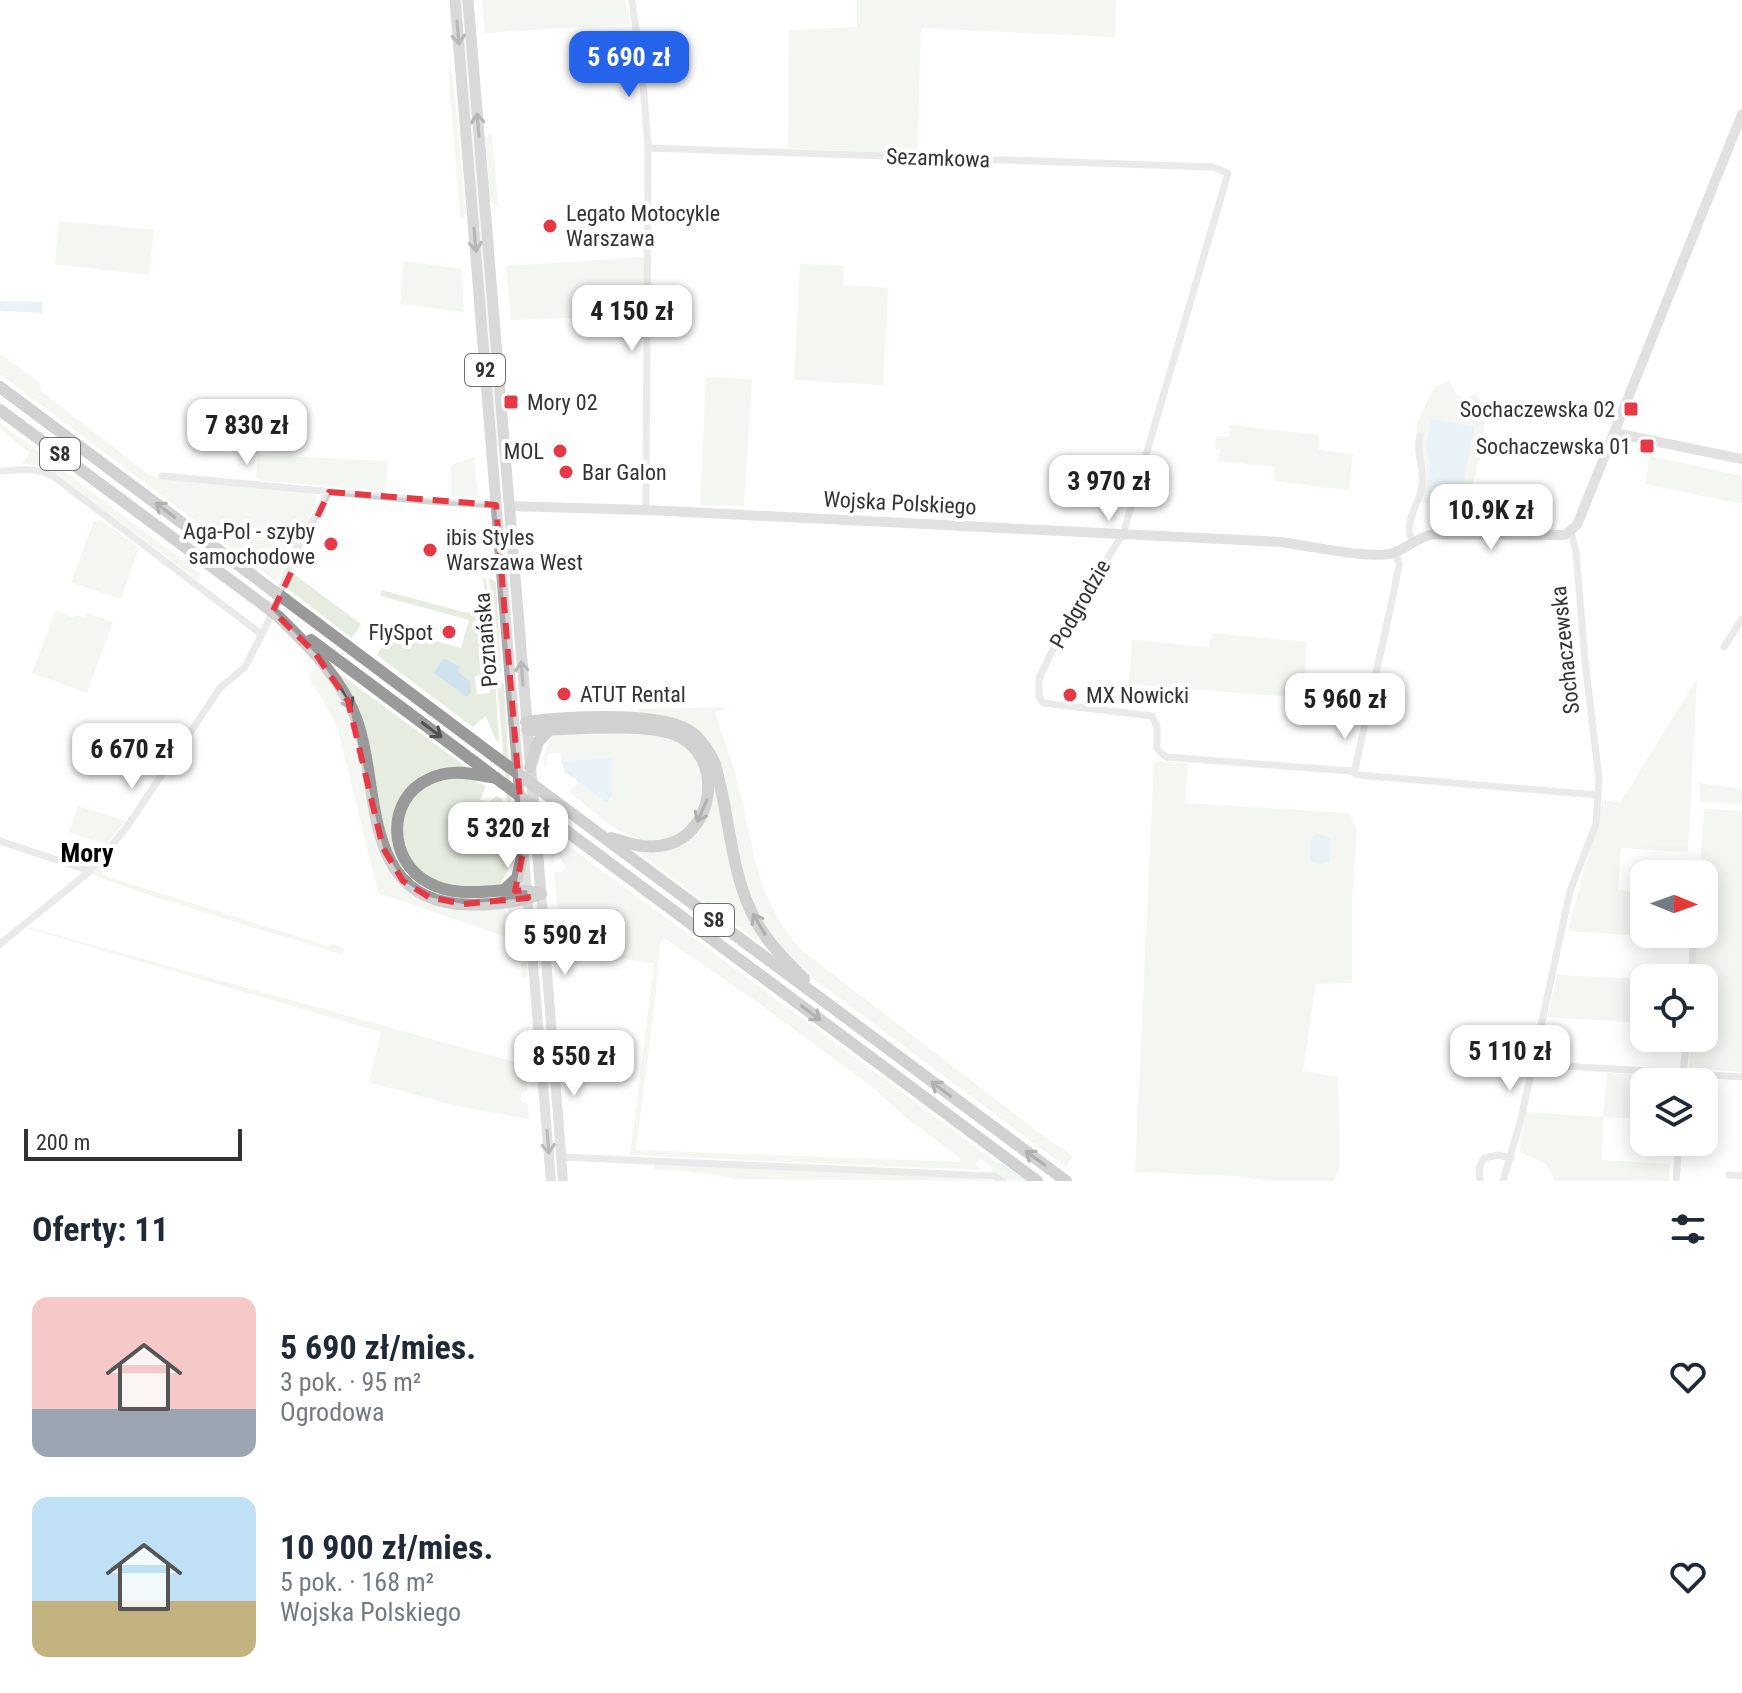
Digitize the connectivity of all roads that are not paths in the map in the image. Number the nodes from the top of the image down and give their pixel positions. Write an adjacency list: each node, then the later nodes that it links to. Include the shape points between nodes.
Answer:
1 (455, 0): 15 (main road, Poznańska / 92, one-way to 15)
2 (468, 0): 15 (main road, Poznańska / 92, one-way to 2)
3 (632, 0): 5 (street)
4 (1742, 114): 9 (street)
5 (648, 148): 6 (street, Sezamkowa, via 1213,167); 16 (street)
6 (1228, 173): 18 (street, Podgrodzie)
7 (0, 387): 32 (highway, S8, one-way to 7, bridge)
8 (0, 410): 21 (highway, S8, bridge)
9 (1615, 433): 11 (street); 17 (street)
10 (1420, 436): 19 (street, via 1422,488 1409,521)
11 (1742, 459)
12 (0, 471): 23 (street, via 53,476)
13 (162, 476): 14 (street)
14 (329, 492): 15 (street); 23 (street, via 297,548)
15 (502, 505): 16 (street, Wojska Polskiego); 25 (main road, Poznańska / 92, one-way to 15); 26 (main road, Poznańska / 92)
16 (646, 510): 18 (street, Wojska Polskiego)
17 (1571, 532): 19 (street, via 1433,534); 31 (street, Sochaczewska)
18 (1123, 534): 20 (street, Wojska Polskiego, via 1280,542 1378,555); 29 (street, Podgrodzie, via 1049,657 1039,679 1043,703 1152,716 1157,749 1166,757)
19 (1412, 541): 20 (street)
20 (1396, 552): 29 (street, via 1393,596)
21 (279, 617): 30 (highway, S8, one-way to 30); 37 (highway, one-way to 37, via 322,662 348,701 362,738 383,848 403,881 450,903)
22 (1742, 619): 24 (street)
23 (261, 634): 35 (street, via 245,667 220,688 126,828)
24 (1724, 647)
25 (527, 726): 26 (main road); 27 (highway); 28 (main road, Poznańska / 92); 40 (highway, one-way to 25, via 774,947 750,908 715,764 694,735 674,724 641,719 549,719)
26 (513, 727): 34 (main road, Poznańska / 92)
27 (549, 730): 28 (highway, via 538,742); 32 (highway, one-way to 32, via 661,730 689,743 703,760 708,797 702,816 686,835 646,847)
28 (530, 767): 38 (main road, Poznańska / 92)
29 (1351, 771): 31 (street)
30 (496, 778): 36 (highway, via 448,773 419,784 397,819 397,837 406,864 429,884 454,892); 53 (highway, S8, one-way to 53, bridge)
31 (1598, 795): 41 (street, Sochaczewska, via 1596,824 1570,891)
32 (600, 834): 40 (highway, S8)
33 (0, 841): 35 (street)
34 (524, 848): 36 (highway, via 517,878); 37 (street, Poznańska)
35 (90, 871): 39 (street)
36 (503, 891): 37 (highway)
37 (528, 894): 38 (highway); 50 (street, Poznańska, one-way to 50)
38 (541, 894): 46 (street, Poznańska)
39 (0, 944)
40 (828, 1004): 54 (highway, S8, one-way to 40)
41 (1532, 1064): 42 (street); 47 (street, Sochaczewska)
42 (1630, 1073)
43 (1718, 1077): 44 (street)
44 (1742, 1077)
45 (1678, 1156): 57 (street)
46 (561, 1157): 51 (street, Poznańska); 52 (street, via 899,1170 994,1176)
47 (1511, 1158): 55 (street, via 1484,1158); 56 (street, Sochaczewska)
48 (1729, 1175): 49 (street)
49 (1742, 1176)
50 (551, 1181)
51 (563, 1181)
52 (1003, 1181)
53 (1037, 1181)
54 (1066, 1181)
55 (1480, 1181)
56 (1503, 1181)
57 (1676, 1181)

